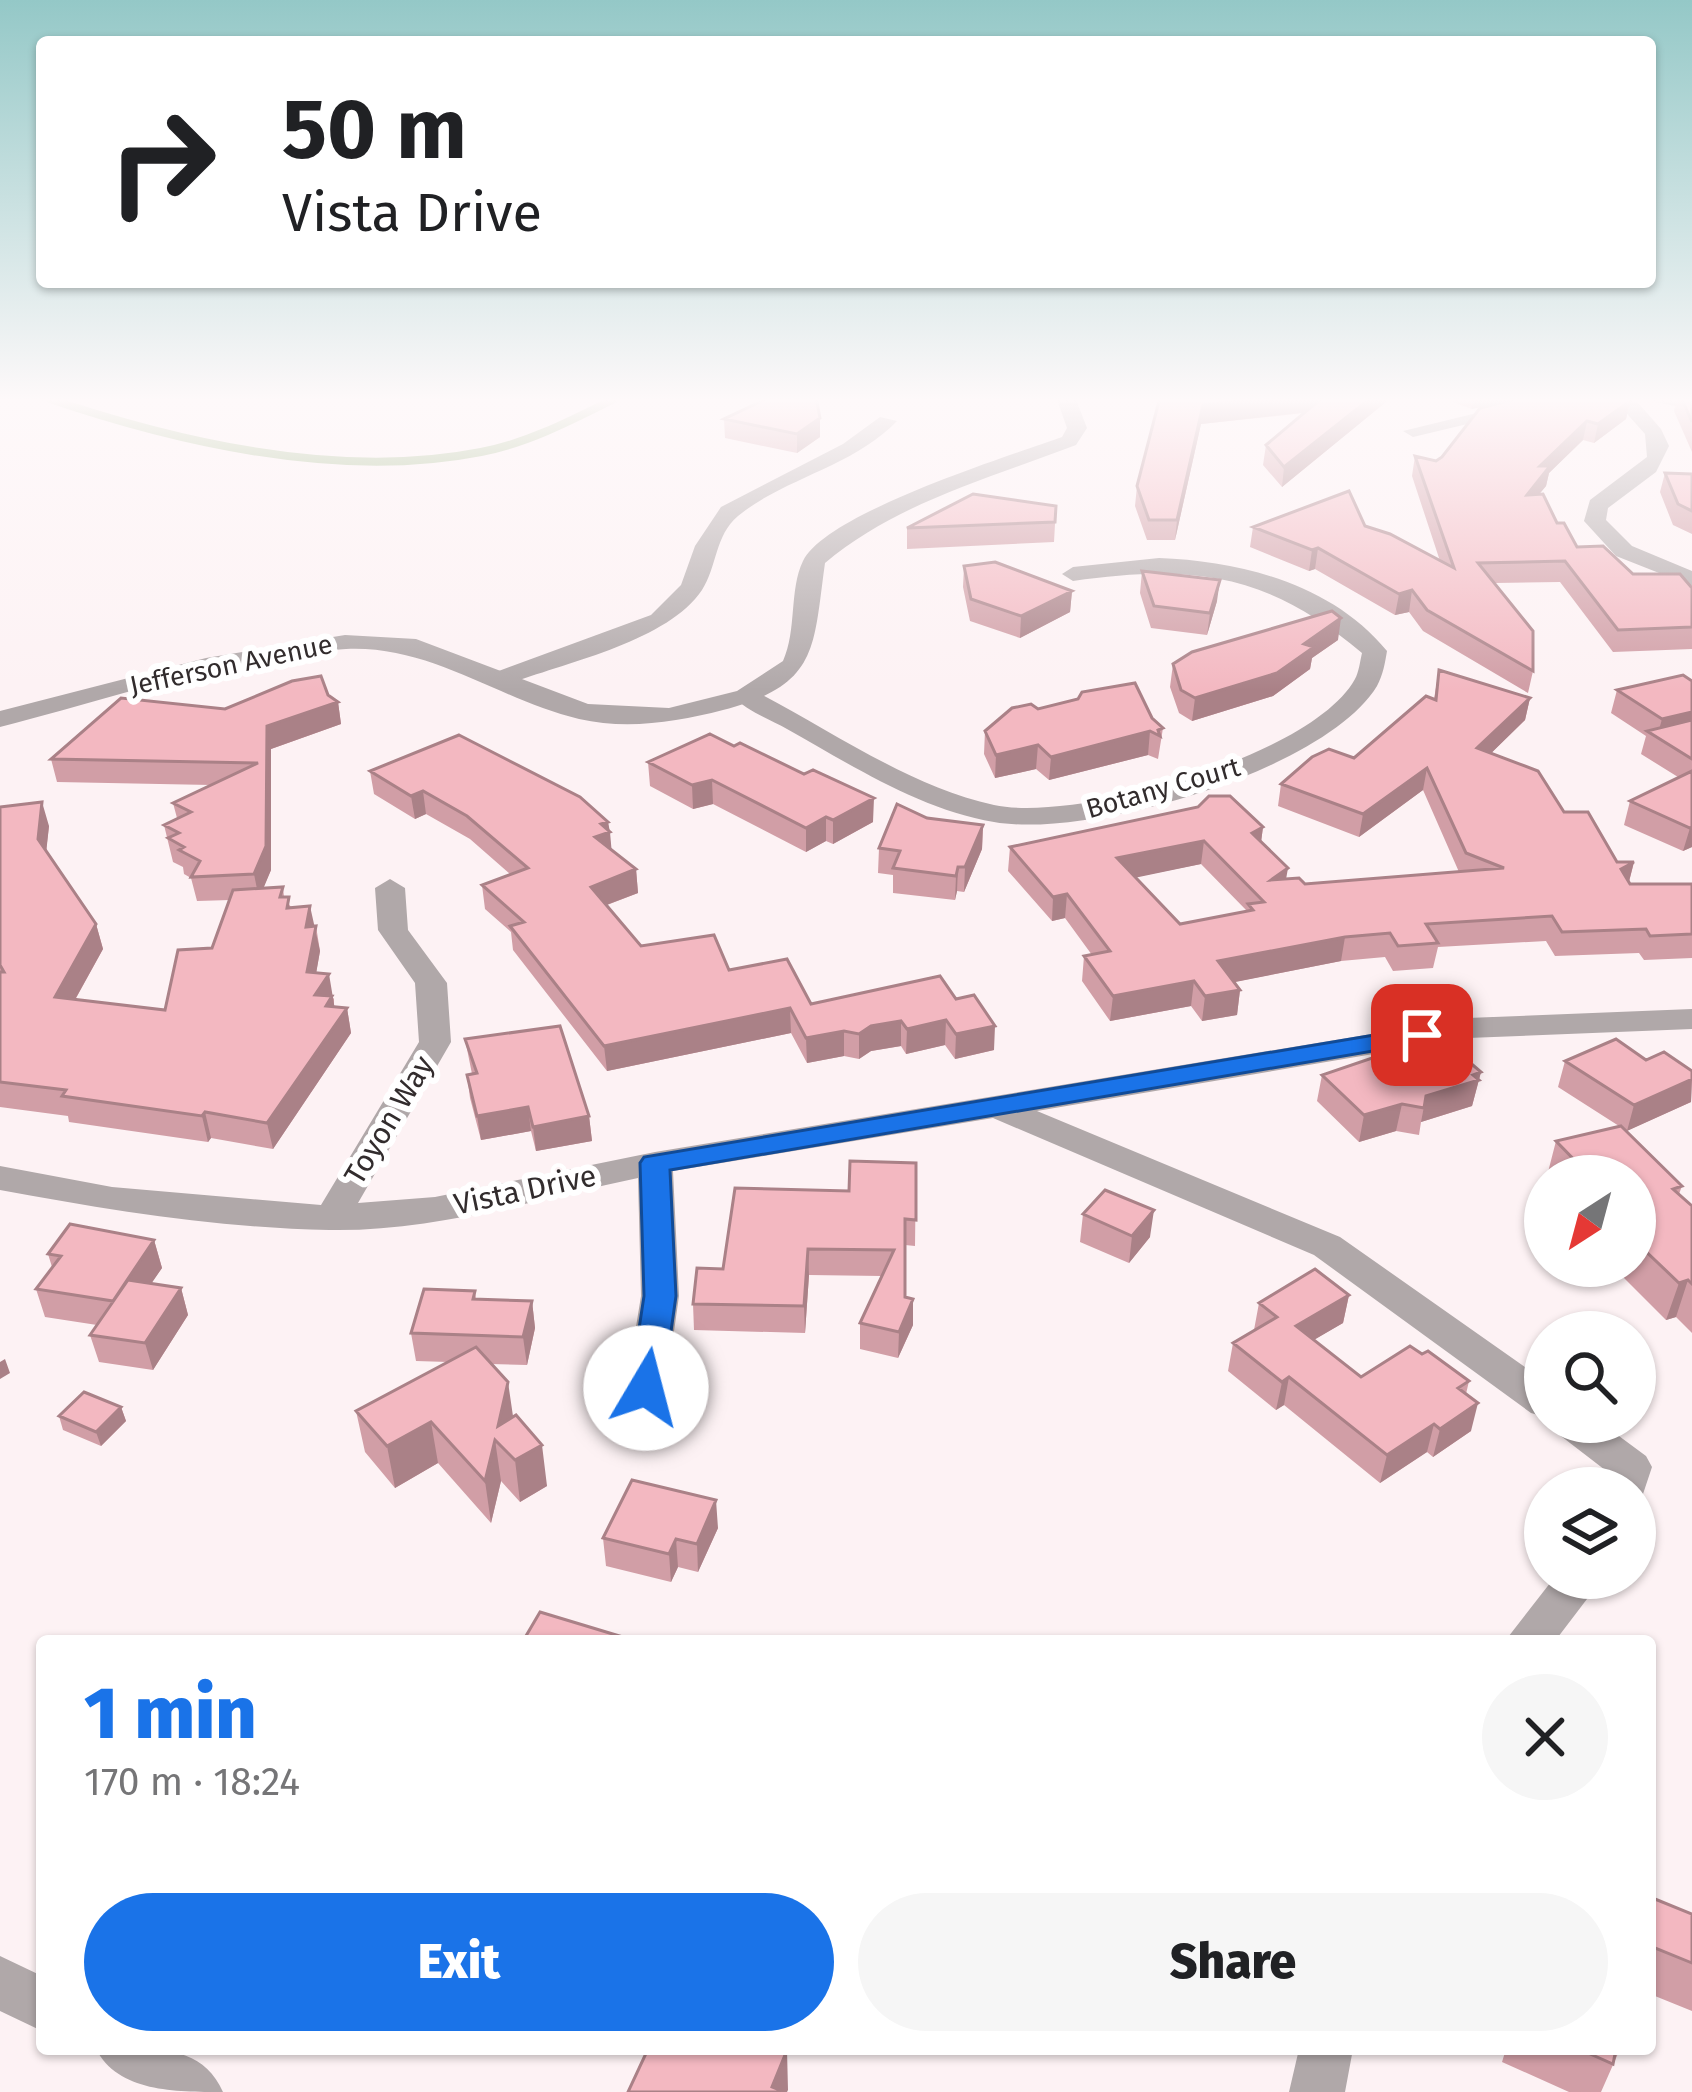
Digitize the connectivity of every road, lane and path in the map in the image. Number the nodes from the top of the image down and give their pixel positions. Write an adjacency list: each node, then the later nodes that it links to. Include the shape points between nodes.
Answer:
1 (762, 495): 6 (street, via 729,512 692,587 658,620)
2 (925, 495): 7 (street, Jefferson Avenue, via 846,534 814,561 794,665)
3 (1612, 495): 5 (street, via 1594,521 1624,550)
4 (1073, 574): 7 (street, Botany Court, via 1192,565 1277,584 1325,609 1375,651 1366,683 1259,760 1117,808 1051,818 998,815 954,801)
5 (1692, 579)
6 (505, 677): 7 (street, Jefferson Avenue, via 560,704 616,717 669,716); 8 (street, Jefferson Avenue, via 407,644 345,642 206,665)
7 (746, 696)
8 (0, 719)
9 (390, 888): 14 (street, Toyon Way, via 393,930 431,983 435,1042)
10 (1692, 1019): 11 (street, Vista Drive, via 1468,1028)
11 (996, 1107): 12 (street, Vista Drive); 15 (street, via 1327,1246)
12 (655, 1163): 14 (street, Vista Drive, via 435,1209); 16 (street, via 660,1296)
13 (0, 1178): 14 (street, Vista Drive, via 112,1199)
14 (331, 1218)
15 (1524, 1387)
16 (646, 1388)
17 (1599, 1443): 18 (street)
18 (1631, 1467)
19 (1563, 1599): 20 (street)
20 (1533, 1635)
21 (0, 1982): 22 (street)
22 (36, 2002)
23 (133, 2055): 25 (street)
24 (1325, 2055): 26 (street)
25 (195, 2092)
26 (1317, 2092)

